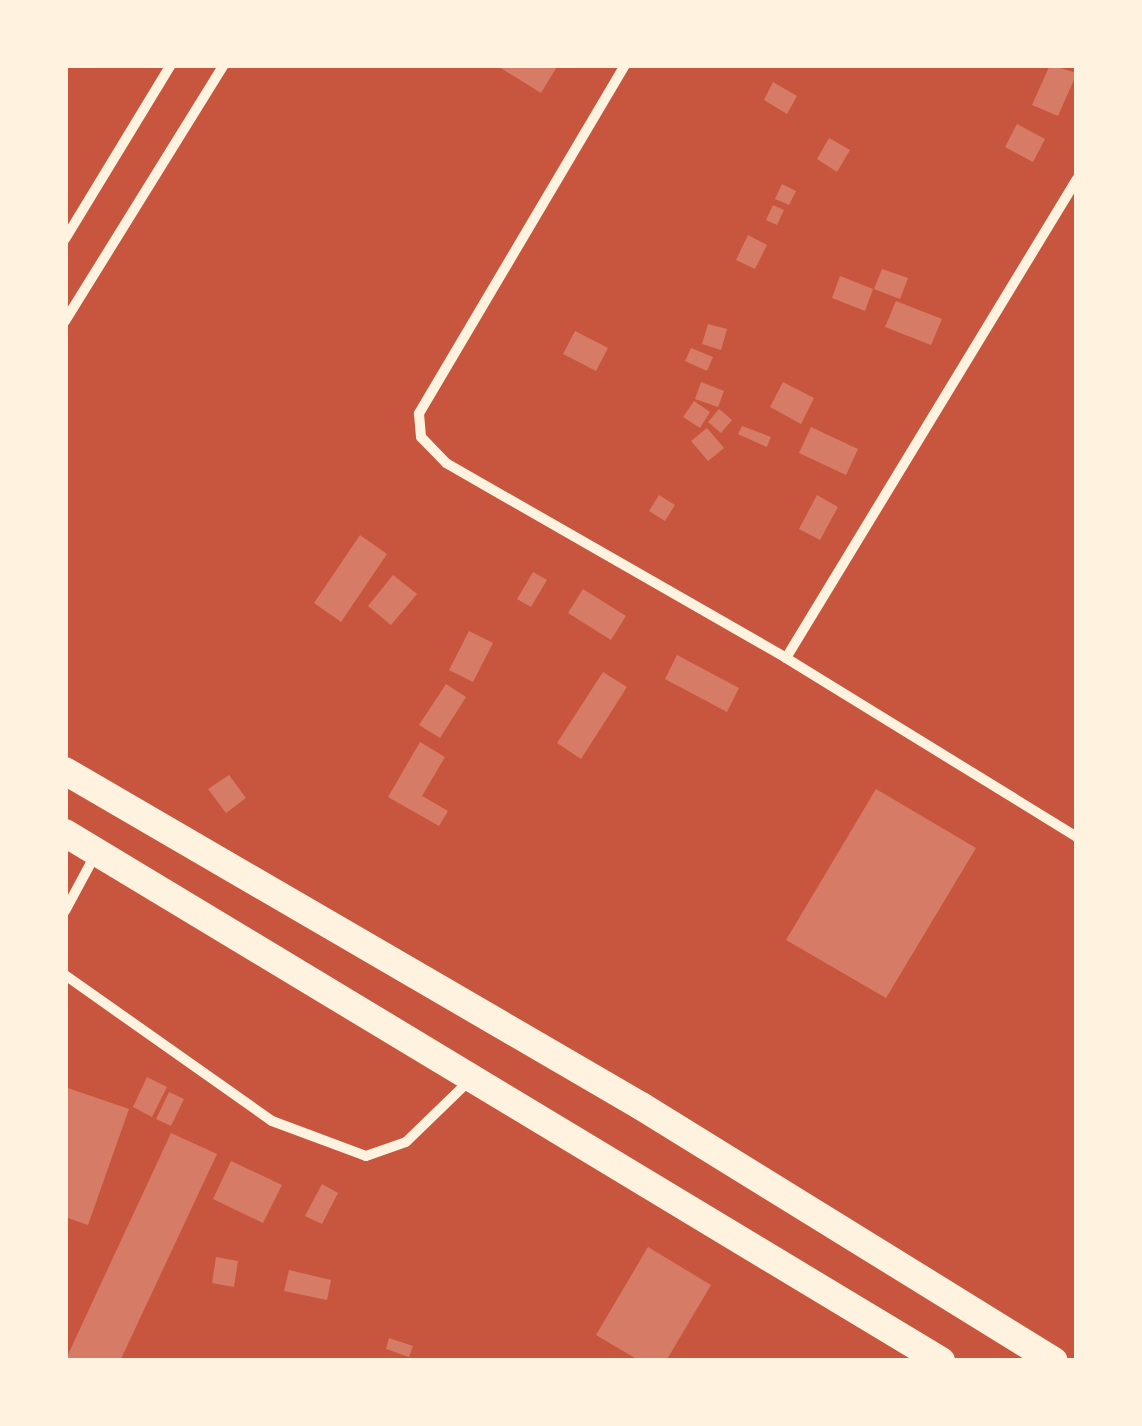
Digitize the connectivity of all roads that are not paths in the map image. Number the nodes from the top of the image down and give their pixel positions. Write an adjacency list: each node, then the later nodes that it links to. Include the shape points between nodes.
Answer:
1 (171, 65): 5 (street)
2 (224, 65): 6 (street)
3 (625, 65): 7 (street, via 418,414 421,437 446,463)
4 (1077, 179): 7 (street)
5 (65, 239)
6 (65, 322)
7 (786, 658): 10 (street)
8 (65, 771): 16 (highway, via 641,1106)
9 (65, 832): 11 (highway)
10 (1077, 837)
11 (98, 852): 12 (street); 14 (highway)
12 (65, 911)
13 (65, 975): 14 (street, via 272,1121 366,1156 406,1142)
14 (472, 1078): 15 (highway)
15 (941, 1361)
16 (1054, 1361)

